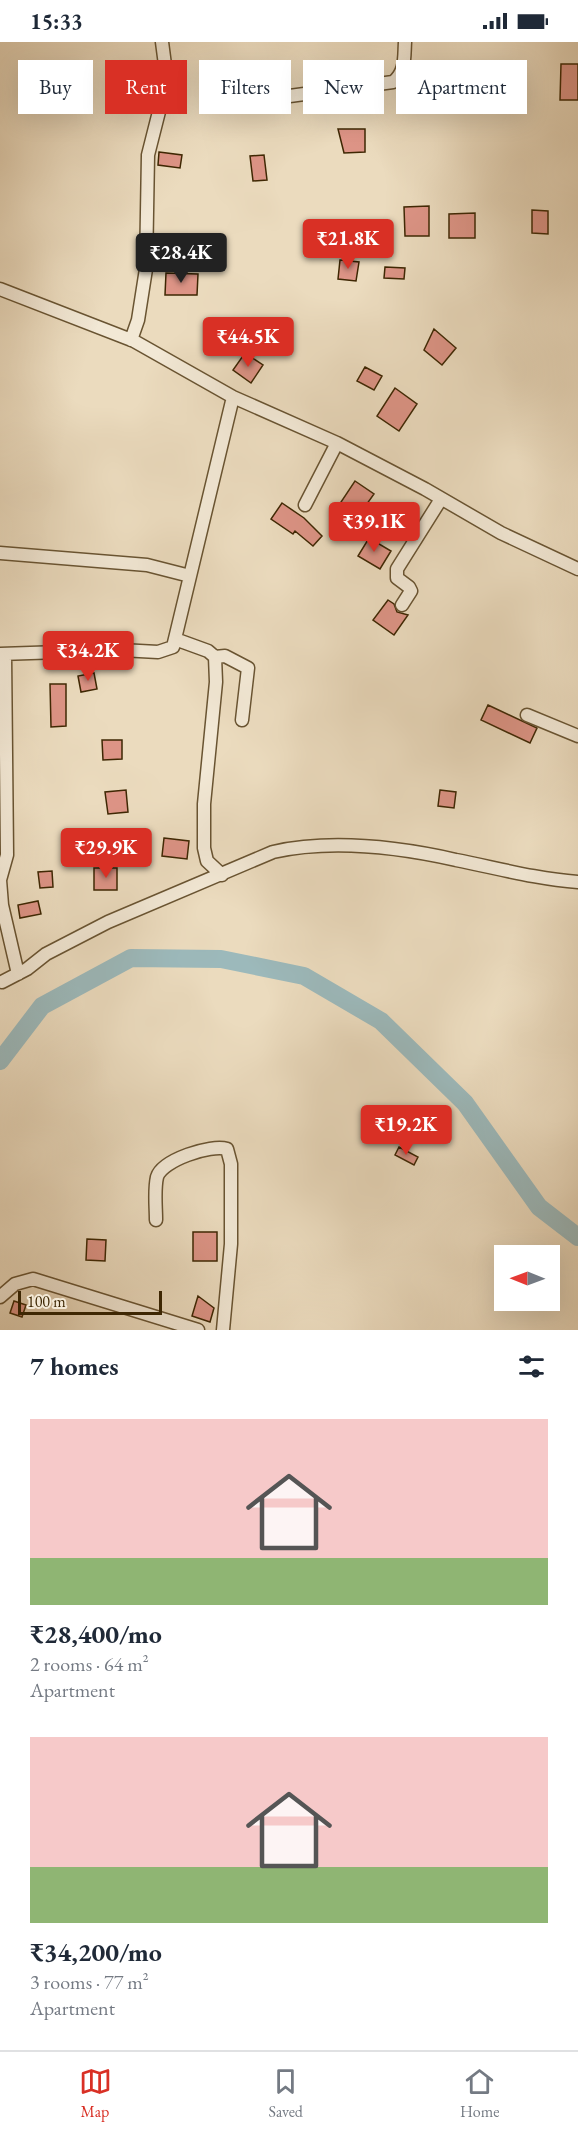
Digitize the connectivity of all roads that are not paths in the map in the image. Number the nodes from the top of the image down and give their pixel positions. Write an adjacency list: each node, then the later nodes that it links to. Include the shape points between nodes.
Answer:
1 (162, 42): 5 (street, via 166,80 148,155 146,269)
2 (405, 42): 3 (street, via 404,65 393,82)
3 (291, 96)
4 (0, 289): 5 (street)
5 (131, 340): 6 (street)
6 (233, 397): 7 (street); 12 (street)
7 (337, 443): 8 (street); 9 (street)
8 (441, 499): 11 (street); 13 (street, via 397,569 397,578 411,591)
9 (304, 505)
10 (0, 553): 12 (street, via 147,565)
11 (578, 568)
12 (190, 576): 14 (street)
13 (402, 605)
14 (175, 639): 15 (street, via 173,647 158,652); 16 (street)
15 (2, 654): 22 (street, via 7,855 0,884)
16 (215, 657): 18 (street, via 225,656 248,668); 20 (street, via 204,848 207,861)
17 (527, 715): 19 (street)
18 (242, 720)
19 (578, 736)
20 (222, 874): 21 (street, via 273,852 331,846 394,850); 22 (street, via 108,922 46,954)
21 (578, 882)
22 (18, 974): 23 (street)
23 (2, 982)
24 (156, 1220): 27 (street, via 159,1172 207,1148 227,1149 231,1164 231,1244)
25 (0, 1297): 26 (street, via 15,1284 33,1279)
26 (198, 1330)
27 (223, 1330)

